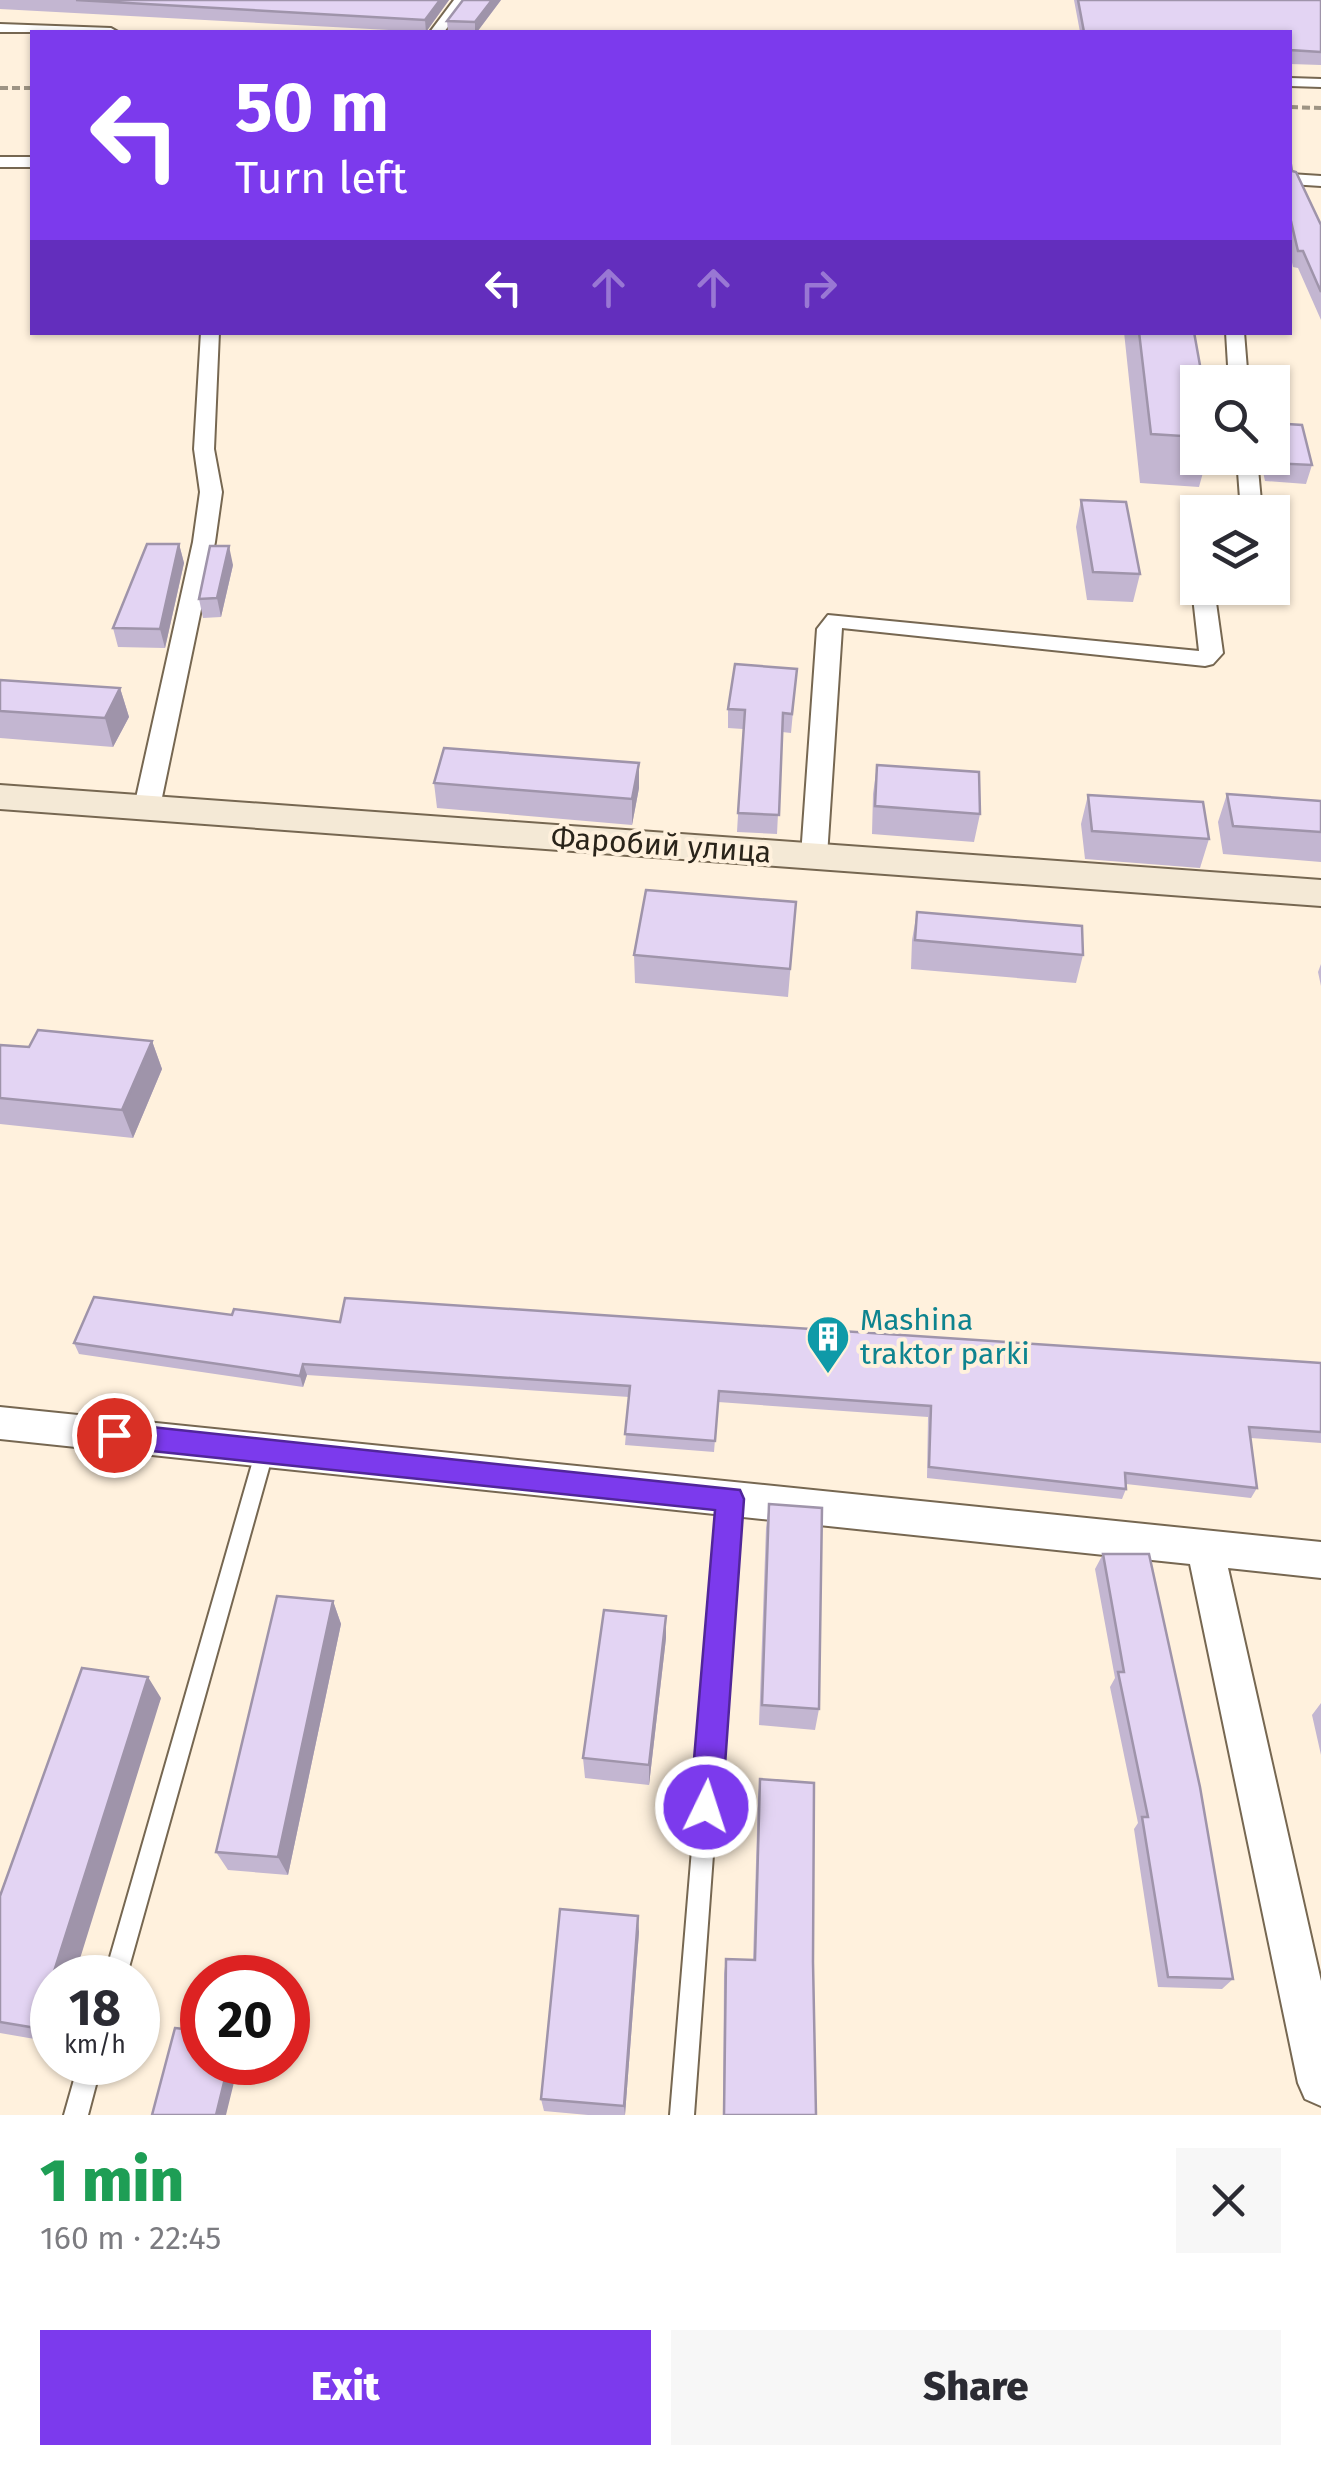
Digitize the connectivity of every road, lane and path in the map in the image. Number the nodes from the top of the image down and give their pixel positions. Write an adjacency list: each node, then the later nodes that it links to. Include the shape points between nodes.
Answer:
1 (461, 0): 4 (street)
2 (0, 28): 3 (street)
3 (56, 30)
4 (438, 30)
5 (1292, 82): 6 (street)
6 (1321, 83)
7 (0, 162): 8 (street)
8 (30, 162)
9 (1292, 179): 10 (street)
10 (1321, 181)
11 (210, 335): 16 (street, via 204,449 211,492)
12 (1234, 335): 13 (street)
13 (1238, 365)
14 (1205, 605): 17 (street, via 1210,653 1204,659 836,620 829,629)
15 (0, 797): 16 (street, Фаробий улица)
16 (147, 807): 17 (street, Фаробий улица)
17 (814, 856): 18 (street, Фаробий улица)
18 (1321, 893)
19 (0, 1423): 20 (street)
20 (265, 1450): 21 (street); 24 (lane)
21 (730, 1499): 22 (street); 28 (lane)
22 (1205, 1548): 23 (street); 25 (street)
23 (1321, 1560)
24 (122, 1955)
25 (1321, 2083)
26 (84, 2085): 27 (lane)
27 (76, 2115)
28 (682, 2115)

